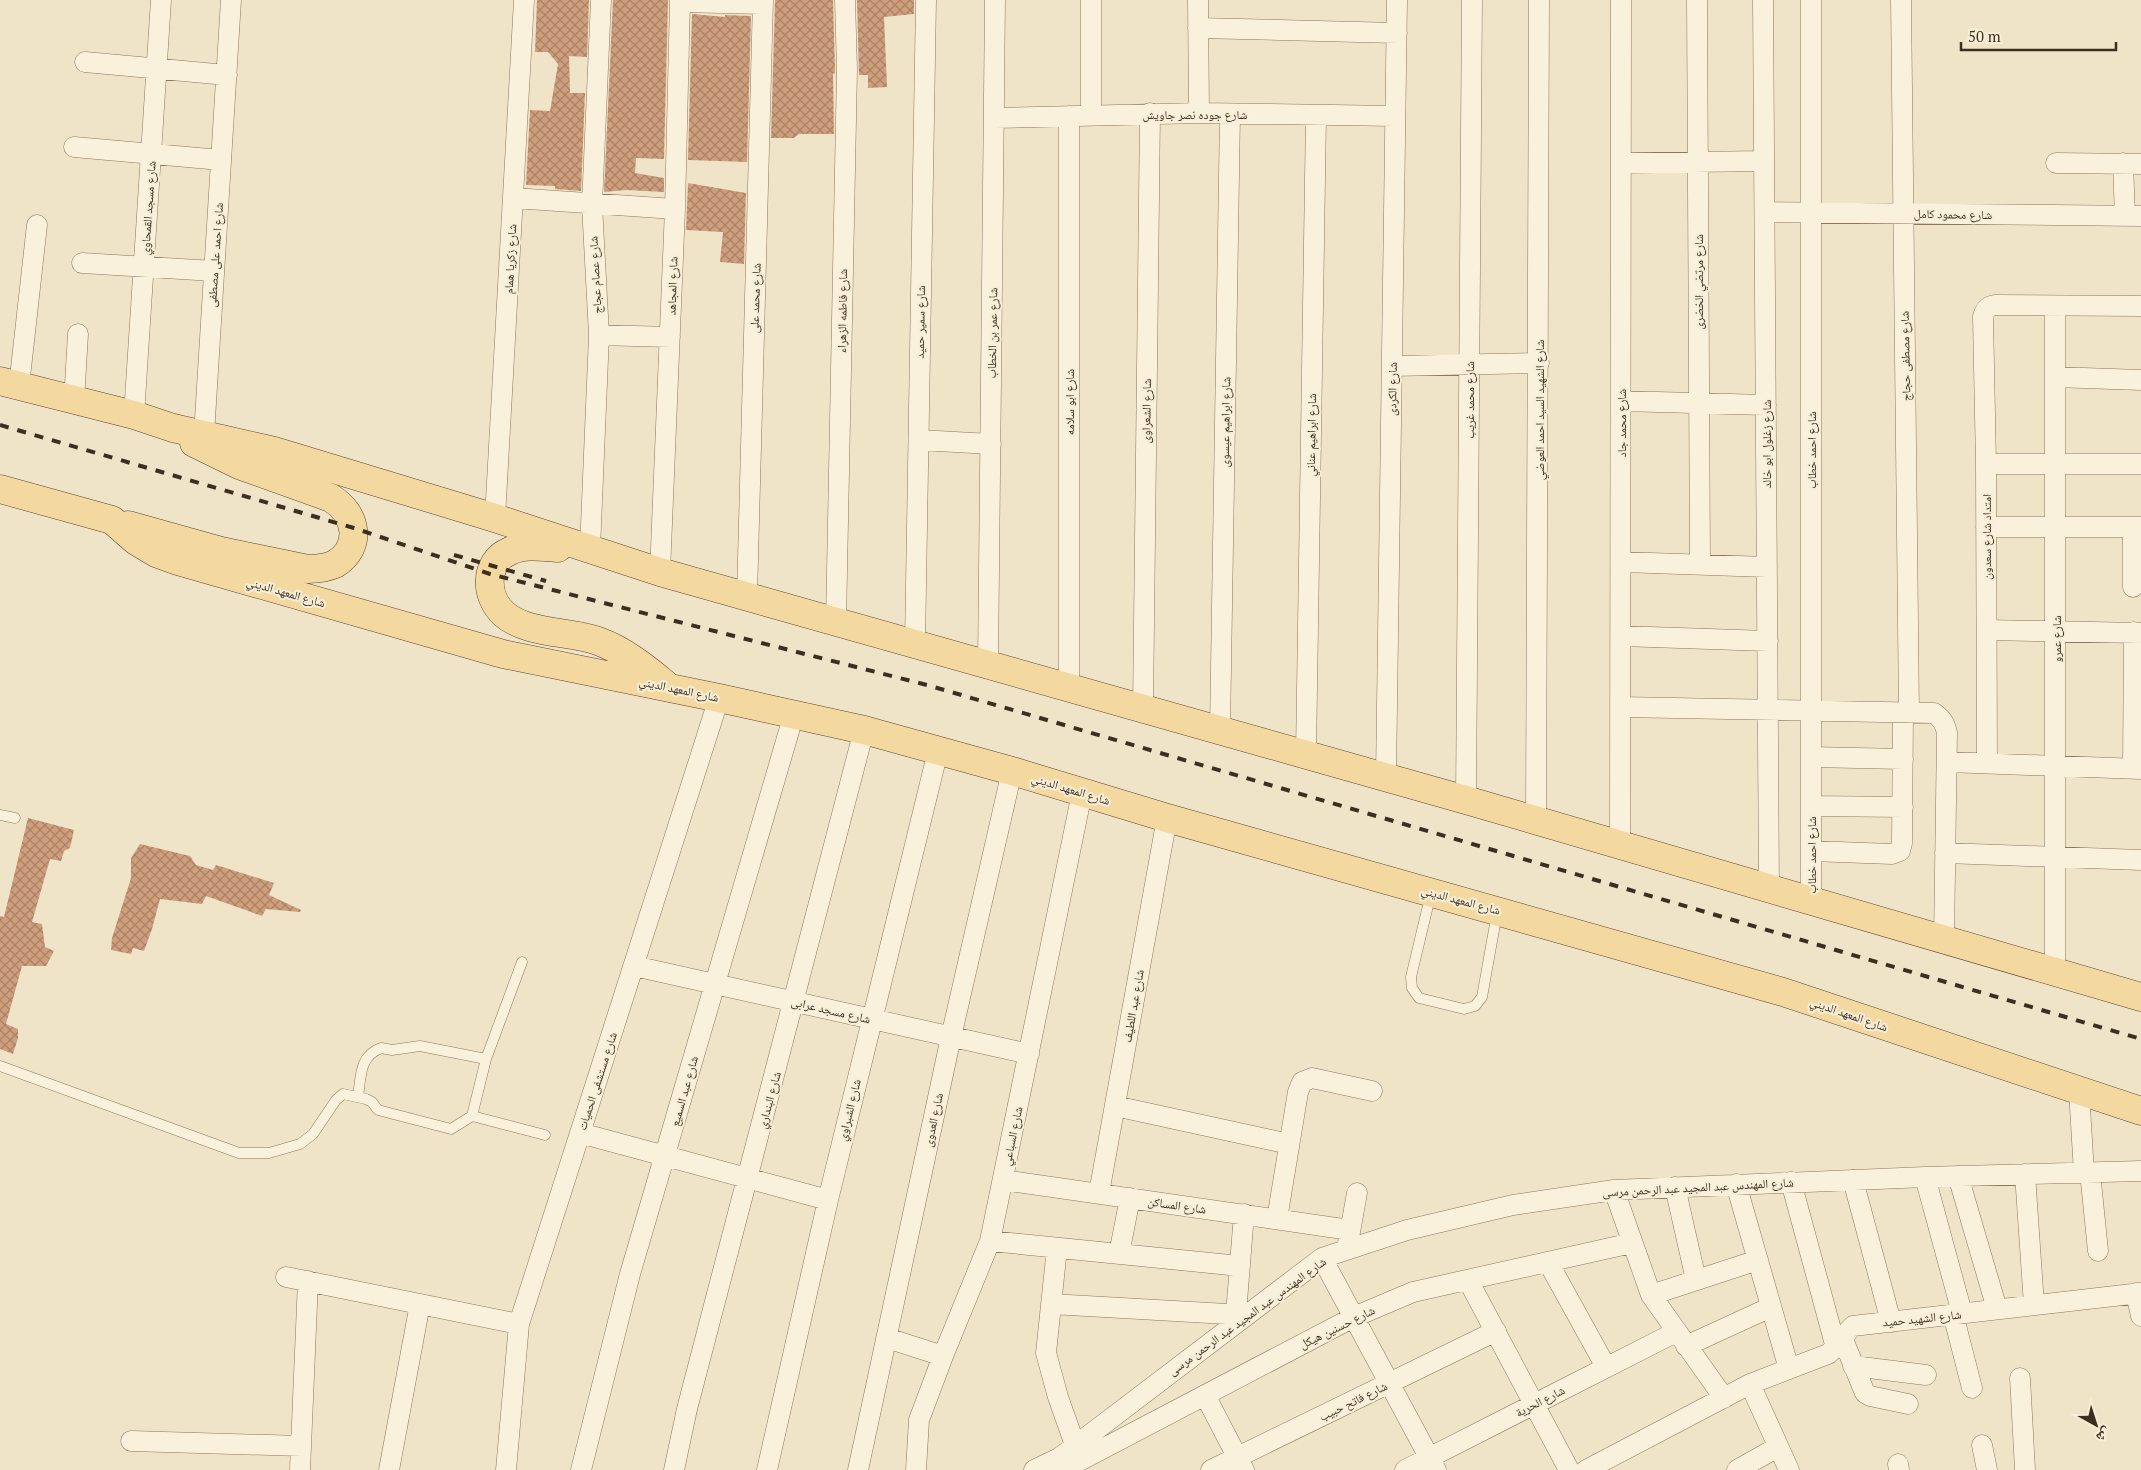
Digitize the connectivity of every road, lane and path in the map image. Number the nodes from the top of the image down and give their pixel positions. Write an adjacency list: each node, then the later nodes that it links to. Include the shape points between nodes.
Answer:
1 (161, 0): 23 (street, شارع مسجد القمحاوي)
2 (231, 0): 24 (street, شارع احمد على مصطفى)
3 (524, 0): 41 (street, شارع زكريا همام)
4 (601, 0): 42 (street, شارع عصام عجاج)
5 (845, 0): 88 (street, شارع فاطمه الزهراء, via 847,69)
6 (926, 0): 70 (street, شارع سمير حميد)
7 (995, 0): 32 (street, شارع عمر بن الخطاب)
8 (1091, 0): 28 (street)
9 (1198, 0): 20 (street)
10 (1397, 0): 21 (street, شارع الكردى)
11 (1472, 0): 58 (street, شارع محمد غريب)
12 (1539, 0): 57 (street, شارع الشهيد السيد احمد العوضي)
13 (1621, 0): 39 (street, شارع محمد جاد)
14 (1696, 0): 37 (street, شارع مرتضي الخضرى)
15 (1763, 0): 36 (street, شارع زغلول ابو خالد)
16 (1811, 0): 45 (street, شارع احمد خطاب)
17 (1901, 0): 46 (street, شارع مصطفى حجاج)
18 (680, 1): 19 (street); 43 (street, شارع المجاهد)
19 (763, 2): 87 (street, شارع محمد على)
20 (1198, 28): 21 (street); 26 (street)
21 (1397, 34): 31 (street, شارع الكردى)
22 (85, 62): 23 (street)
23 (157, 69): 24 (street); 34 (street, شارع مسجد القمحاوي)
24 (227, 74): 35 (street, شارع احمد على مصطفى)
25 (1150, 113): 26 (street, شارع جوده نصر جاويش); 28 (street, شارع جوده نصر جاويش); 100 (street, شارع الشعراوى)
26 (1199, 113): 27 (street, شارع جوده نصر جاويش)
27 (1230, 114): 29 (street, شارع جوده نصر جاويش); 106 (street, شارع ابراهيم عيسوى)
28 (1091, 115): 30 (street, شارع جوده نصر جاويش)
29 (1316, 115): 31 (street, شارع جوده نصر جاويش); 108 (street, شارع ابراهيم عناني)
30 (1069, 116): 32 (street, شارع جوده نصر جاويش); 97 (street, شارع ابو سلامه)
31 (1396, 116): 59 (street, شارع الكردى)
32 (995, 118): 71 (street, شارع عمر بن الخطاب)
33 (74, 147): 34 (street)
34 (151, 154): 35 (street); 50 (street, شارع مسجد القمحاوي)
35 (221, 160): 51 (street, شارع احمد على مصطفى)
36 (1764, 161): 37 (street); 44 (street, شارع زغلول ابو خالد)
37 (1698, 162): 39 (street); 65 (street, شارع مرتضي الخضرى)
38 (2056, 162): 40 (street)
39 (1621, 163): 64 (street, شارع محمد جاد)
40 (2132, 163): 47 (street)
41 (513, 198): 42 (street); 76 (street, شارع زكريا همام)
42 (592, 205): 43 (street); 55 (street, شارع عصام عجاج)
43 (675, 209): 56 (street, شارع المجاهد)
44 (1765, 212): 45 (street, شارع محمود كامل); 66 (street, شارع زغلول ابو خالد)
45 (1811, 213): 46 (street, شارع محمود كامل); 102 (street, شارع احمد خطاب)
46 (1904, 214): 47 (street, شارع محمود كامل); 103 (street, شارع مصطفى حجاج)
47 (2133, 216)
48 (37, 225): 62 (street)
49 (82, 263): 50 (street)
50 (144, 267): 51 (street); 67 (street, شارع مسجد القمحاوي)
51 (214, 271): 69 (street, شارع احمد على مصطفى)
52 (2141, 306): 53 (street)
53 (2055, 307): 60 (street, شارع عمرو); 73 (street, امتداد شارع سعدون, via 1996,305 1984,312)
54 (78, 334): 63 (street)
55 (599, 335): 56 (street); 81 (street, شارع عصام عجاج)
56 (670, 337): 85 (street, شارع المجاهد)
57 (1539, 363): 58 (street); 124 (street, شارع الشهيد السيد احمد العوضي)
58 (1469, 364): 59 (street); 118 (street, شارع محمد غريب)
59 (1392, 366): 116 (street, شارع الكردى)
60 (2054, 377): 61 (street); 72 (street, شارع عمرو)
61 (2141, 380)
62 (10, 383): 63 (main road)
63 (74, 401): 67 (main road)
64 (1621, 401): 65 (street); 82 (street, شارع محمد جاد)
65 (1699, 403): 66 (street); 83 (street, شارع مرتضي الخضرى)
66 (1766, 404): 84 (street, شارع زغلول ابو خالد)
67 (134, 415): 68 (main road)
68 (173, 428): 69 (main road); 77 (main road, via 239,466 331,498 342,505 354,528 346,554 335,564 308,569 221,551)
69 (204, 435): 76 (main road, via 274,451)
70 (919, 440): 71 (street); 94 (street, شارع سمير حميد)
71 (991, 444): 95 (street, شارع عمر بن الخطاب)
72 (2057, 463): 73 (street); 74 (street); 79 (street, شارع عمرو)
73 (1986, 464): 78 (street, امتداد شارع سعدون)
74 (2141, 464)
75 (0, 489): 77 (main road, شارع المعهد الديني)
76 (496, 518): 81 (main road)
77 (112, 520): 96 (main road, شارع المعهد الديني, via 136,541 178,561 503,654)
78 (1986, 528): 79 (street); 89 (street, امتداد شارع سعدون)
79 (2056, 528): 80 (street); 90 (street, شارع عمرو)
80 (2137, 528): 86 (street)
81 (590, 550): 85 (main road); 96 (main road, via 524,546 507,552 495,562 490,574 495,604 511,620 598,641 623,653)
82 (1622, 562): 83 (street); 92 (street, شارع محمد جاد)
83 (1700, 565): 84 (street)
84 (1767, 567): 93 (street, شارع زغلول ابو خالد)
85 (660, 572): 87 (main road)
86 (2133, 587)
87 (747, 596): 88 (main road)
88 (836, 622): 94 (main road)
89 (1987, 630): 90 (street); 112 (street, امتداد شارع سعدون)
90 (2056, 631): 91 (street); 113 (street, شارع عمرو)
91 (2137, 633): 114 (street)
92 (1621, 636): 93 (street); 99 (street, شارع محمد جاد)
93 (1768, 641): 101 (street, شارع زغلول ابو خالد)
94 (915, 644): 95 (main road)
95 (988, 665): 97 (main road)
96 (668, 687): 98 (main road, شارع المعهد الديني)
97 (1069, 688): 100 (main road)
98 (719, 698): 104 (main road, شارع المعهد الديني); 136 (street, شارع مستشفى الحميات)
99 (1621, 707): 101 (street); 125 (street, شارع محمد جاد)
100 (1143, 709): 106 (main road)
101 (1768, 710): 102 (street); 130 (street, شارع زغلول ابو خالد)
102 (1811, 710): 103 (street); 109 (street, شارع احمد خطاب)
103 (1906, 712): 110 (street, شارع مصطفى حجاج); 111 (street, via 1934,713 1941,718 1946,725)
104 (794, 714): 105 (main road, شارع المعهد الديني); 138 (street, شارع عبد السميع)
105 (864, 730): 107 (main road, شارع المعهد الديني); 140 (street, شارع البنداري)
106 (1220, 730): 108 (main road)
107 (938, 752): 115 (main road, شارع المعهد الديني); 141 (street, شارع الشبراوي)
108 (1306, 754): 116 (main road)
109 (1811, 757): 110 (street); 119 (street, شارع احمد خطاب)
110 (1903, 759): 120 (street, شارع مصطفى حجاج)
111 (1947, 762): 112 (street); 127 (street)
112 (1987, 763): 113 (street)
113 (2056, 766): 114 (street); 128 (street, شارع عمرو)
114 (2137, 769)
115 (1012, 771): 117 (main road, شارع المعهد الديني); 142 (street, شارع العدوى)
116 (1386, 777): 118 (main road)
117 (1082, 793): 123 (main road, شارع المعهد الديني); 143 (street, شارع السباعي)
118 (1466, 800): 124 (main road)
119 (1811, 806): 120 (street); 126 (street, شارع احمد خطاب)
120 (1903, 807): 126 (street, شارع مصطفى حجاج, via 1902,848 1896,854)
121 (0, 815): 122 (lane)
122 (15, 818)
123 (1168, 818): 131 (main road, شارع المعهد الديني); 149 (street, شارع عبد اللطيف)
124 (1536, 821): 125 (main road)
125 (1620, 845): 130 (main road)
126 (1811, 851): 132 (street, شارع احمد خطاب)
127 (1945, 854): 128 (street); 134 (street)
128 (2055, 857): 129 (street); 137 (street, شارع عمرو)
129 (2141, 860)
130 (1769, 888): 132 (main road)
131 (1431, 892): 133 (main road, شارع المعهد الديني); 133 (lane, via 1411,976 1412,988 1418,998 1464,1009 1475,1006 1482,996)
132 (1811, 901): 134 (main road)
133 (1498, 910): 147 (main road, شارع المعهد الديني, via 1783,992)
134 (1944, 940): 137 (main road)
135 (522, 962): 144 (lane)
136 (634, 966): 138 (street, شارع مسجد عرابى); 152 (street, شارع مستشفى الحميات)
137 (2055, 972): 139 (main road)
138 (715, 984): 140 (street, شارع مسجد عرابى); 155 (street, شارع عبد السميع)
139 (2141, 997)
140 (794, 1002): 141 (street, شارع مسجد عرابى); 161 (street, شارع البنداري)
141 (872, 1019): 142 (street, شارع مسجد عرابى); 171 (street, شارع الشبراوي)
142 (951, 1037): 143 (street, شارع مسجد عرابى); 203 (street, شارع العدوى)
143 (1029, 1054): 162 (street, شارع السباعي)
144 (486, 1059): 148 (lane, via 420,1046 392,1050 382,1048 362,1063); 151 (lane)
145 (0, 1066): 148 (lane, via 238,1153 269,1153 300,1144 313,1134 339,1096)
146 (1372, 1091): 154 (street, via 1312,1078 1302,1082)
147 (2079, 1091): 150 (main road, شارع المعهد الديني); 157 (street)
148 (358, 1097): 151 (lane, via 372,1102 378,1110 451,1129)
149 (1115, 1106): 154 (street); 168 (street, شارع عبد اللطيف)
150 (2141, 1111)
151 (472, 1116): 153 (lane)
152 (580, 1133): 155 (street); 201 (street, شارع مستشفى الحميات)
153 (545, 1135)
154 (1289, 1144): 173 (street)
155 (665, 1156): 161 (street); 230 (street, شارع عبد السميع, via 630,1274)
156 (2141, 1171): 157 (street, شارع المهندس عبد المجيد عبد الرحمن مرسى)
157 (2087, 1173): 158 (street, شارع المهندس عبد المجيد عبد الرحمن مرسى); 179 (street)
158 (2025, 1174): 159 (street, شارع المهندس عبد المجيد عبد الرحمن مرسى); 193 (street)
159 (1958, 1176): 160 (street, شارع المهندس عبد المجيد عبد الرحمن مرسى); 195 (street)
160 (1924, 1177): 163 (street, شارع المهندس عبد المجيد عبد الرحمن مرسى); 197 (street)
161 (748, 1179): 171 (street); 231 (street, شارع البنداري)
162 (1003, 1180): 168 (street, شارع المساكن); 175 (street, شارع السباعي)
163 (1854, 1180): 164 (street, شارع المهندس عبد المجيد عبد الرحمن مرسى); 200 (street)
164 (1791, 1182): 165 (street, شارع المهندس عبد المجيد عبد الرحمن مرسى); 205 (street)
165 (1736, 1184): 166 (street, شارع المهندس عبد المجيد عبد الرحمن مرسى); 182 (street)
166 (1675, 1187): 167 (street, شارع المهندس عبد المجيد عبد الرحمن مرسى); 187 (street)
167 (1614, 1190): 176 (street); 178 (street, شارع المهندس عبد المجيد عبد الرحمن مرسى, via 1503,1208 1407,1230)
168 (1099, 1193): 170 (street, شارع المساكن)
169 (1357, 1193): 174 (street)
170 (1130, 1198): 172 (street, شارع المساكن); 180 (street)
171 (828, 1200): 232 (street, شارع الشبراوي)
172 (1244, 1214): 173 (street, شارع المساكن); 184 (street)
173 (1277, 1219): 174 (street, شارع المساكن)
174 (1350, 1230): 178 (street)
175 (990, 1241): 177 (street); 206 (street, شارع السباعي)
176 (1632, 1243): 183 (street, شارع حسنين هيكل); 190 (street)
177 (1056, 1248): 180 (street); 192 (street)
178 (1346, 1250): 181 (street, شارع المهندس عبد المجيد عبد الرحمن مرسى)
179 (2098, 1252)
180 (1119, 1254): 184 (street)
181 (1322, 1258): 196 (street, شارع المهندس عبد المجيد عبد الرحمن مرسى); 199 (street)
182 (1758, 1260): 187 (street); 194 (street)
183 (1548, 1262): 186 (street, شارع حسنين هيكل); 208 (street)
184 (1240, 1266): 196 (street)
185 (286, 1277): 188 (street)
186 (1468, 1280): 199 (street, شارع حسنين هيكل, via 1412,1292); 202 (street)
187 (1696, 1280): 190 (street)
188 (308, 1281): 191 (street); 222 (street)
189 (2138, 1293): 193 (street, شارع الشهيد حميد); 198 (street)
190 (1651, 1295): 204 (street)
191 (420, 1304): 201 (street); 228 (street)
192 (1051, 1304): 196 (street); 220 (street, via 1046,1353)
193 (2034, 1305): 195 (street, شارع الشهيد حميد)
194 (1771, 1307): 204 (street, شارع الحرية); 209 (street)
195 (1997, 1309): 197 (street, شارع الشهيد حميد)
196 (1241, 1314): 220 (street, شارع المهندس عبد المجيد عبد الرحمن مرسى)
197 (1957, 1314): 200 (street, شارع الشهيد حميد); 214 (street)
198 (2141, 1316)
199 (1354, 1317): 212 (street); 215 (street, شارع حسنين هيكل)
200 (1891, 1322): 205 (street, شارع الشهيد حميد, via 1853,1326)
201 (519, 1324): 229 (street, شارع مستشفى الحميات)
202 (1496, 1332): 212 (street, شارع فاتح حبيب); 217 (street)
203 (886, 1338): 206 (street); 233 (street, شارع العدوى)
204 (1681, 1339): 208 (street, شارع الحرية); 216 (street)
205 (1839, 1342): 207 (street); 209 (street, شارع الشهيد حميد, via 1828,1354)
206 (942, 1356): 234 (street, شارع السباعي, via 919,1420)
207 (1854, 1366): 210 (street); 218 (street, via 1865,1393)
208 (1606, 1367): 217 (street, شارع الحرية)
209 (1789, 1369): 213 (street, شارع الشهيد حميد)
210 (1926, 1375)
211 (2020, 1378): 243 (street)
212 (1389, 1383): 224 (street, شارع فاتح حبيب); 225 (street)
213 (1750, 1384): 216 (street, شارع الشهيد حميد); 223 (street)
214 (1972, 1388)
215 (1205, 1395): 224 (street); 226 (street, شارع حسنين هيكل)
216 (1724, 1398): 239 (street, شارع الشهيد حميد)
217 (1534, 1404): 225 (street, شارع الحرية); 238 (street)
218 (1908, 1404)
219 (131, 1440): 222 (street)
220 (1075, 1445): 226 (street, شارع المهندس عبد المجيد عبد الرحمن مرسى)
221 (1982, 1445): 242 (street)
222 (301, 1446): 227 (street)
223 (1778, 1446): 240 (street); 241 (street)
224 (1241, 1464): 236 (street, شارع فاتح حبيب)
225 (1432, 1464): 237 (street, شارع الحرية)
226 (1062, 1466): 235 (street, شارع المهندس عبد المجيد عبد الرحمن مرسى)
227 (300, 1470)
228 (389, 1470)
229 (506, 1470)
230 (581, 1470)
231 (674, 1470)
232 (766, 1470)
233 (858, 1470)
234 (916, 1470)
235 (1034, 1470)
236 (1211, 1470)
237 (1405, 1470)
238 (1569, 1470)
239 (1586, 1470)
240 (1737, 1470)
241 (1789, 1470)
242 (1987, 1470)
243 (2026, 1470)

